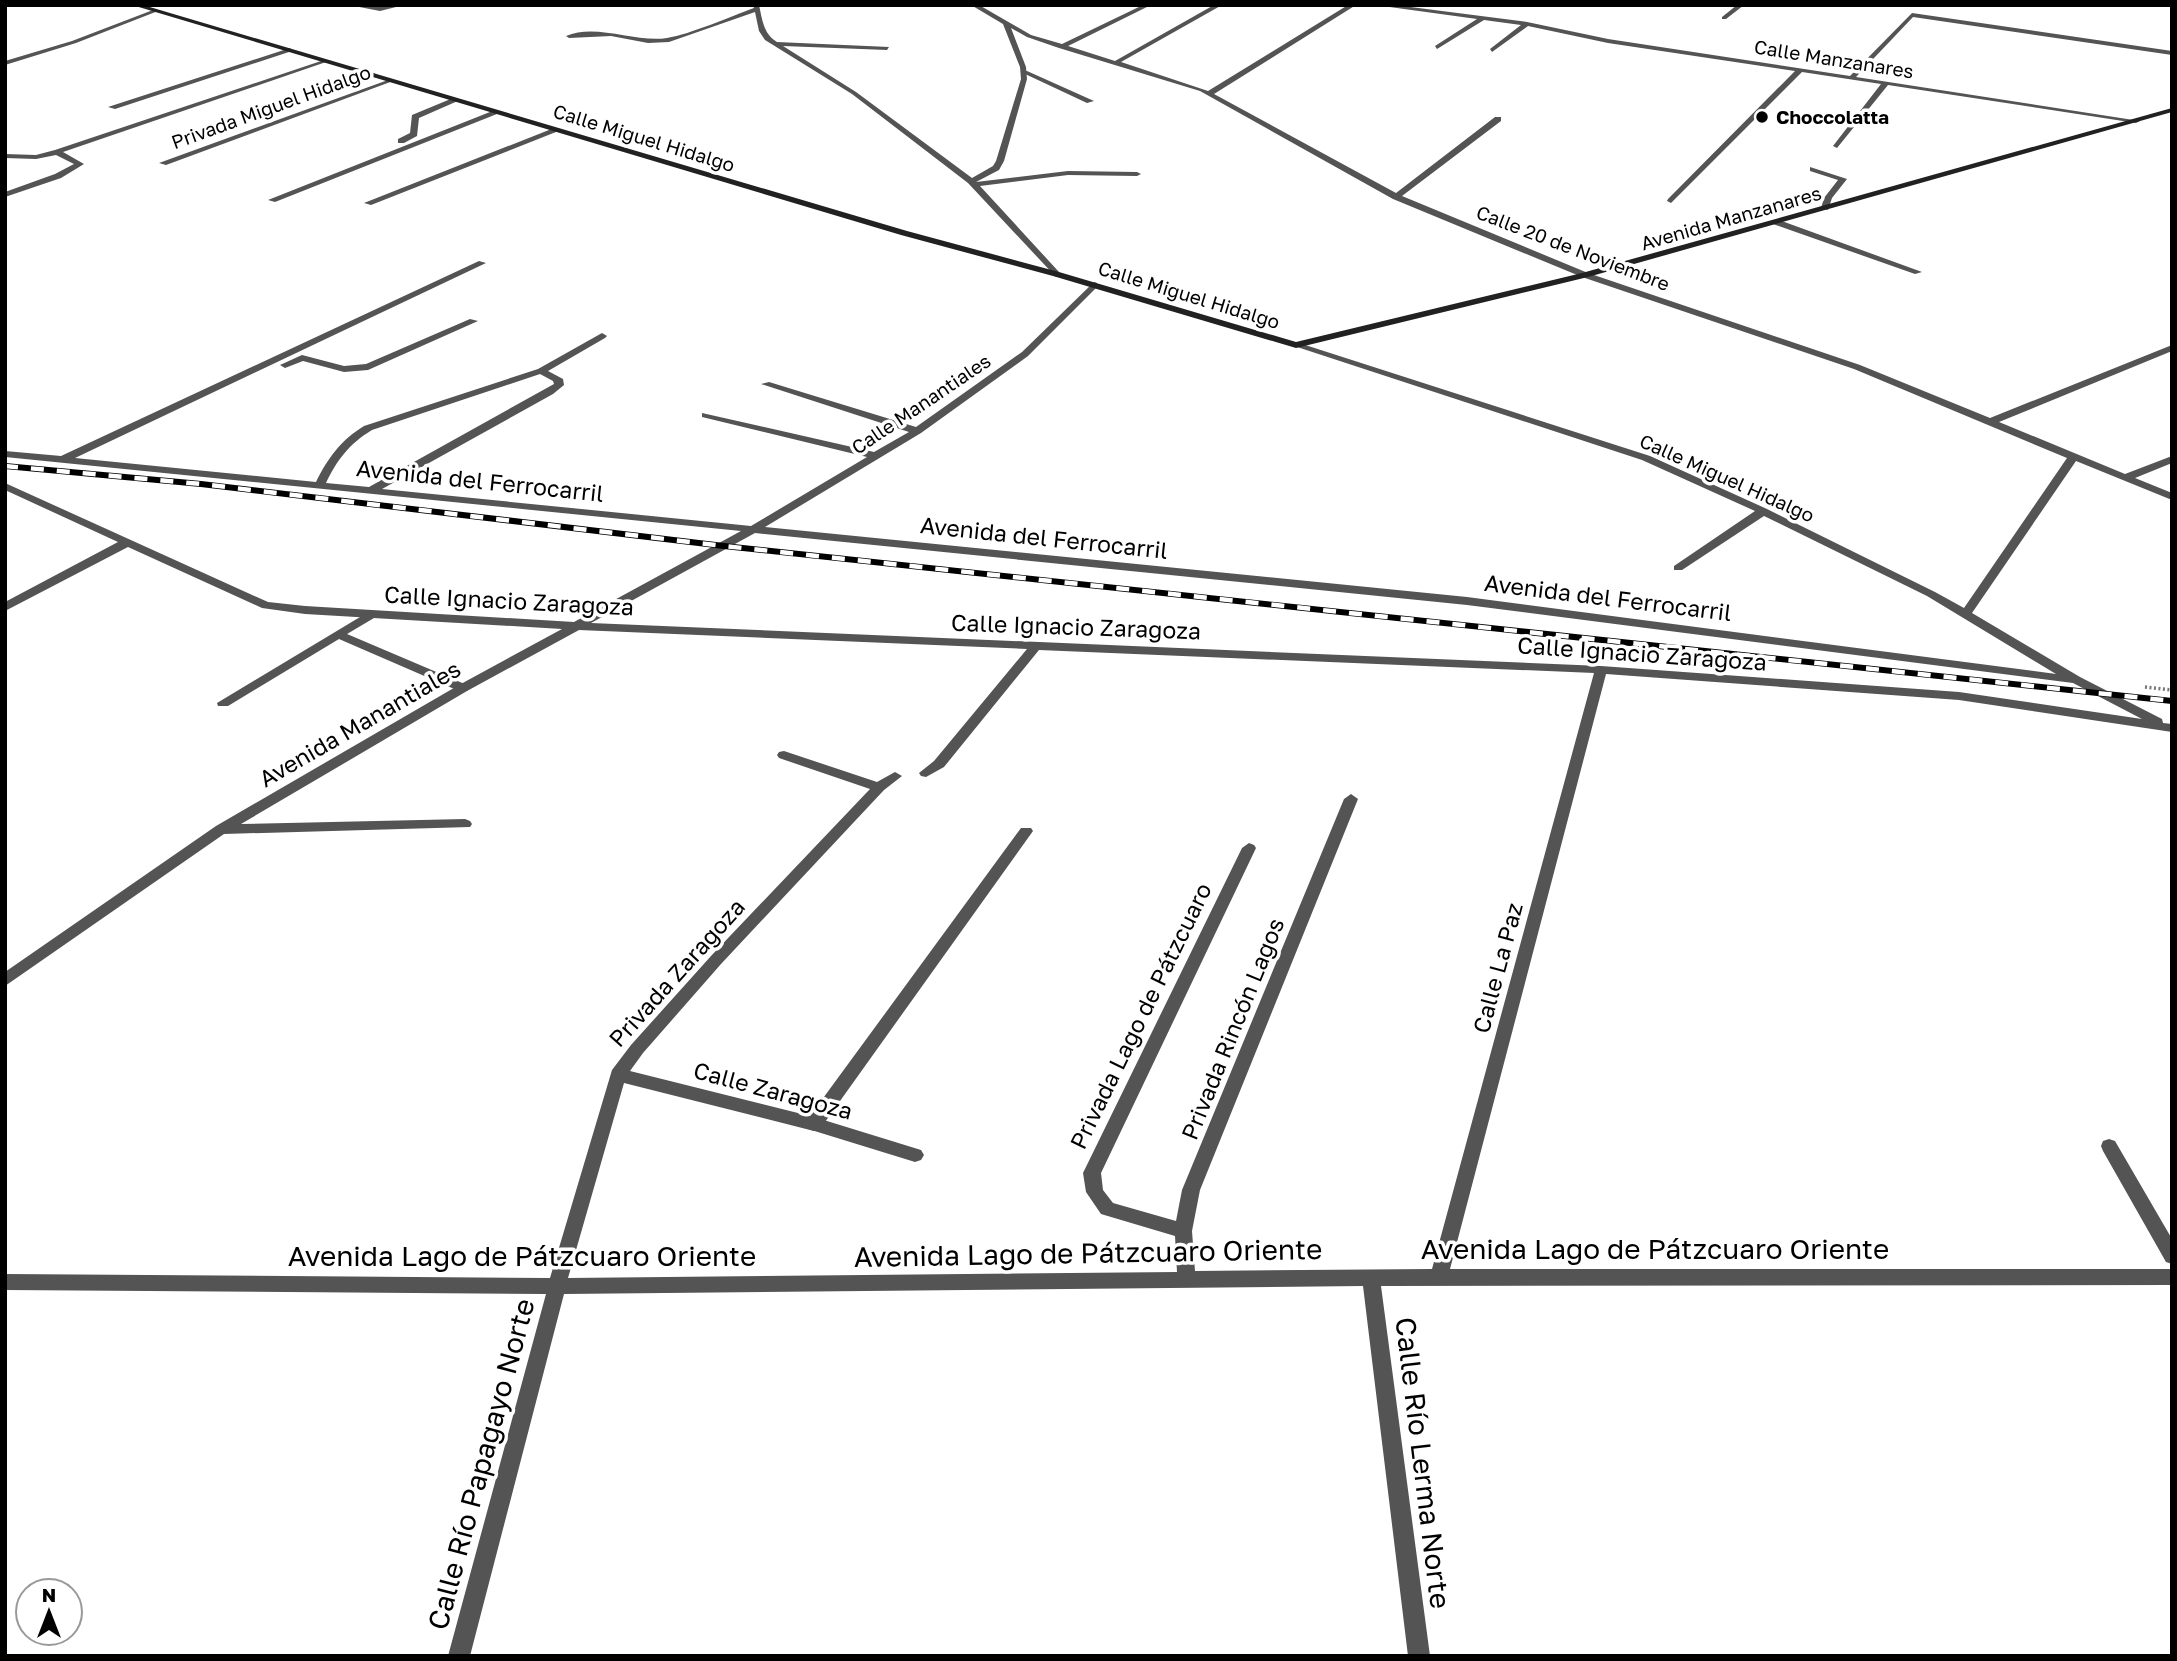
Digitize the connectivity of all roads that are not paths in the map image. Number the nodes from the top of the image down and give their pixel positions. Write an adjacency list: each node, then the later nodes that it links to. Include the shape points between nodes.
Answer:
1 (135, 5): 12 (street, Calle Miguel Hidalgo)
2 (352, 5): 3 (street, via 380,9)
3 (401, 5)
4 (974, 5): 13 (street, Calle 20 de Noviembre)
5 (995, 5): 13 (street)
6 (1148, 5): 20 (street)
7 (1219, 5): 28 (street)
8 (1353, 5): 34 (street)
9 (1378, 5): 15 (street, Calle Manzanares)
10 (1741, 5): 14 (street)
11 (757, 7): 18 (street, via 669,40 611,34); 19 (street, via 762,31)
12 (154, 8): 23 (street, Calle Miguel Hidalgo); 27 (street, via 74,42)
13 (984, 10): 17 (street, Calle 20 de Noviembre)
14 (1724, 18)
15 (1482, 19): 16 (street, Calle Manzanares); 21 (street)
16 (1527, 24): 24 (street); 29 (street, Calle Manzanares)
17 (1006, 25): 20 (street, Calle 20 de Noviembre); 30 (street)
18 (569, 36)
19 (773, 44): 22 (street); 50 (street, via 855,93)
20 (1060, 47): 28 (street, Calle 20 de Noviembre)
21 (1437, 47)
22 (887, 48)
23 (290, 50): 26 (street, Calle Miguel Hidalgo); 37 (street)
24 (1492, 50)
25 (2172, 53): 31 (street, via 1912,15)
26 (326, 61): 32 (street, Calle Miguel Hidalgo); 45 (street)
27 (5, 63)
28 (1115, 63): 34 (street, Calle 20 de Noviembre)
29 (1800, 70): 31 (street, Calle Manzanares); 54 (street)
30 (1024, 72): 36 (street); 50 (street, via 1000,161)
31 (1851, 78): 33 (street, Calle Manzanares)
32 (390, 81): 35 (street, Calle Miguel Hidalgo); 47 (street, Privada Miguel Hidalgo)
33 (1886, 83): 41 (street, Calle Manzanares); 44 (street)
34 (1208, 94): 52 (street, Calle 20 de Noviembre)
35 (456, 100): 39 (street, Calle Miguel Hidalgo); 43 (street, via 415,117 414,134)
36 (1090, 101)
37 (112, 107)
38 (2172, 110): 41 (street, Avenida Manzanares)
39 (498, 113): 42 (street, Calle Miguel Hidalgo); 53 (street)
40 (1498, 119): 52 (street)
41 (2136, 121): 56 (street, Avenida Manzanares)
42 (557, 130): 55 (street); 60 (street, Calle Miguel Hidalgo)
43 (401, 141)
44 (1837, 146)
45 (57, 152): 46 (street); 51 (street, via 80,164)
46 (5, 156)
47 (163, 163)
48 (1813, 169): 56 (street, via 1843,178)
49 (1137, 174): 50 (street, via 1068,173)
50 (973, 183): 60 (street)
51 (5, 195)
52 (1396, 197): 61 (street, Calle 20 de Noviembre)
53 (272, 200)
54 (1671, 201)
55 (368, 203)
56 (1825, 208): 57 (street, Avenida Manzanares)
57 (1776, 222): 59 (street); 61 (street, Avenida Manzanares)
58 (482, 263): 76 (street)
59 (1918, 272)
60 (1056, 274): 62 (street, Calle Miguel Hidalgo)
61 (1585, 275): 65 (street, Avenida Manzanares); 70 (street, Calle 20 de Noviembre, via 1857,367)
62 (1094, 285): 65 (street, Calle Miguel Hidalgo); 71 (street, Calle Manantiales, via 1025,354)
63 (473, 321): 77 (street, via 368,367 344,369 308,358 293,361)
64 (602, 336): 67 (street)
65 (1296, 345): 83 (street, Calle Miguel Hidalgo, via 1646,458)
66 (2172, 348): 70 (street)
67 (541, 371): 80 (street, via 368,428 345,441); 81 (street, via 559,384)
68 (766, 384): 71 (street)
69 (706, 415): 73 (street)
70 (1989, 422): 74 (street, Calle 20 de Noviembre)
71 (917, 431): 73 (street, Calle Manantiales)
72 (5, 454): 76 (street, Avenida del Ferrocarril)
73 (877, 456): 84 (street, Calle Manantiales)
74 (2073, 457): 78 (street, Calle 20 de Noviembre); 88 (street)
75 (2172, 459): 78 (street)
76 (63, 460): 77 (street, Avenida del Ferrocarril)
77 (83, 462): 80 (street, Avenida del Ferrocarril)
78 (2127, 477): 82 (street, Calle 20 de Noviembre)
79 (5, 486): 85 (street, Calle Ignacio Zaragoza)
80 (319, 486): 81 (street, Avenida del Ferrocarril)
81 (370, 491): 84 (street, Avenida del Ferrocarril)
82 (2172, 497)
83 (1763, 511): 86 (street); 88 (street, Calle Miguel Hidalgo)
84 (752, 530): 90 (street, Avenida Manantiales); 94 (street, Avenida del Ferrocarril, via 1467,601)
85 (126, 543): 87 (street); 89 (street, Calle Ignacio Zaragoza, via 266,606)
86 (1678, 568)
87 (5, 607)
88 (1966, 614): 94 (street, Calle Miguel Hidalgo)
89 (370, 615): 90 (street, Calle Ignacio Zaragoza); 91 (street)
90 (575, 626): 92 (street, Calle Ignacio Zaragoza); 95 (street, Avenida Manantiales)
91 (338, 634): 95 (street); 96 (street)
92 (1035, 647): 93 (street, Calle Ignacio Zaragoza); 99 (street, via 939,764)
93 (1601, 670): 97 (street, Calle Ignacio Zaragoza, via 1959,696); 115 (street, Calle La Paz)
94 (2076, 680): 97 (street, Calle Miguel Hidalgo)
95 (463, 688): 104 (street, Avenida Manantiales)
96 (223, 703)
97 (2170, 728)
98 (784, 754): 101 (street)
99 (926, 773)
100 (895, 776): 101 (street, Privada Zaragoza)
101 (879, 787): 108 (street, Privada Zaragoza, via 716,960)
102 (1351, 799): 112 (street, Privada Rincón Lagos, via 1191,1190)
103 (465, 824): 104 (street)
104 (219, 830): 107 (street, Avenida Manantiales)
105 (1026, 831): 109 (street)
106 (1250, 848): 112 (street, Privada Lago de Pátzcuaro, via 1092,1173 1094,1192 1107,1209)
107 (5, 980)
108 (618, 1075): 109 (street, Calle Zaragoza); 119 (street, Privada Zaragoza)
109 (814, 1124): 111 (street, Calle Zaragoza)
110 (2109, 1146): 113 (street)
111 (915, 1155)
112 (1183, 1231): 117 (street, Privada Rincón Lagos)
113 (2172, 1256)
114 (1371, 1277): 115 (street, Avenida Lago de Pátzcuaro Oriente); 117 (street, Avenida Lago de Pátzcuaro Oriente); 121 (street, Calle Río Lerma Norte)
115 (1439, 1277): 116 (street, Avenida Lago de Pátzcuaro Oriente)
116 (2172, 1277)
117 (1187, 1281): 119 (street, Avenida Lago de Pátzcuaro Oriente)
118 (5, 1282): 119 (street, Avenida Lago de Pátzcuaro Oriente)
119 (557, 1286): 120 (street, Calle Río Papagayo Norte)
120 (459, 1656)
121 (1419, 1656)

